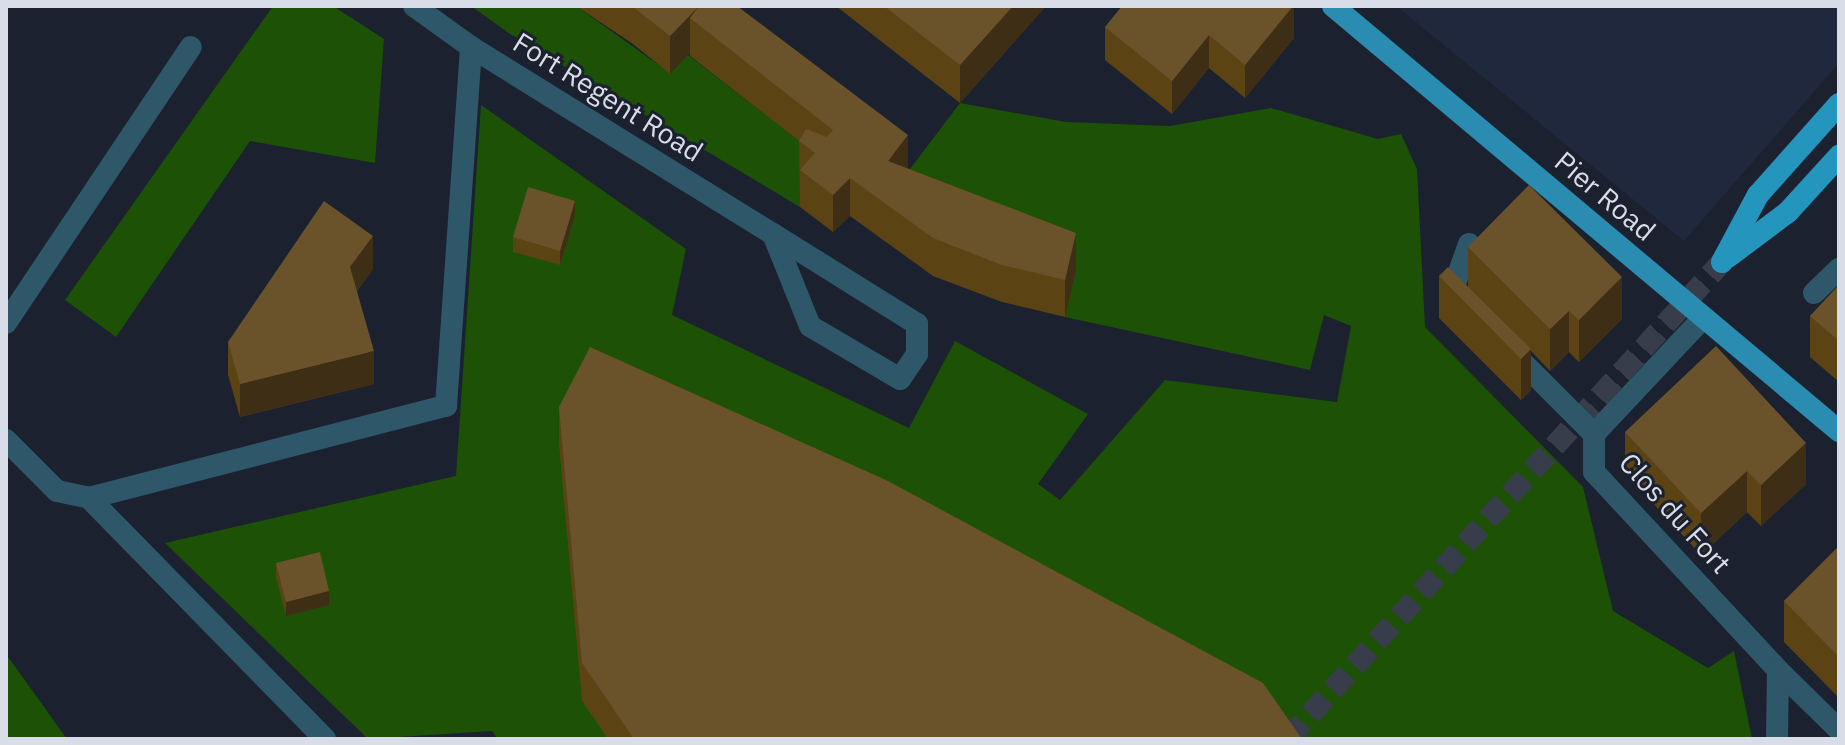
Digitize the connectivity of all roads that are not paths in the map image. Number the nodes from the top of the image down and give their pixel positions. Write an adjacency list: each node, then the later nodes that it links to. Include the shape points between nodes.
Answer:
1 (414, 6): 4 (street, Fort Regent Road)
2 (1333, 6): 12 (main road, Pier Road)
3 (191, 47): 13 (street)
4 (471, 47): 7 (street, Fort Regent Road); 18 (street, via 446,406)
5 (1839, 104): 6 (highway, via 1758,195 1722,262 1788,212)
6 (1839, 156)
7 (773, 234): 7 (street, Fort Regent Road, via 810,326 900,379 917,354 917,324)
8 (1469, 244): 11 (street, via 1452,292)
9 (1839, 269): 10 (street)
10 (1814, 293)
11 (1474, 314)
12 (1703, 318): 15 (main road, Pier Road); 16 (street, Clos du Fort)
13 (6, 323)
14 (1495, 336): 16 (street)
15 (1839, 431)
16 (1594, 434): 19 (street, Clos du Fort, via 1594,472)
17 (6, 440): 18 (street, via 57,491)
18 (89, 498): 21 (street)
19 (1778, 670): 20 (street, Clos du Fort); 22 (street)
20 (1839, 730)
21 (325, 739)
22 (1777, 739)

